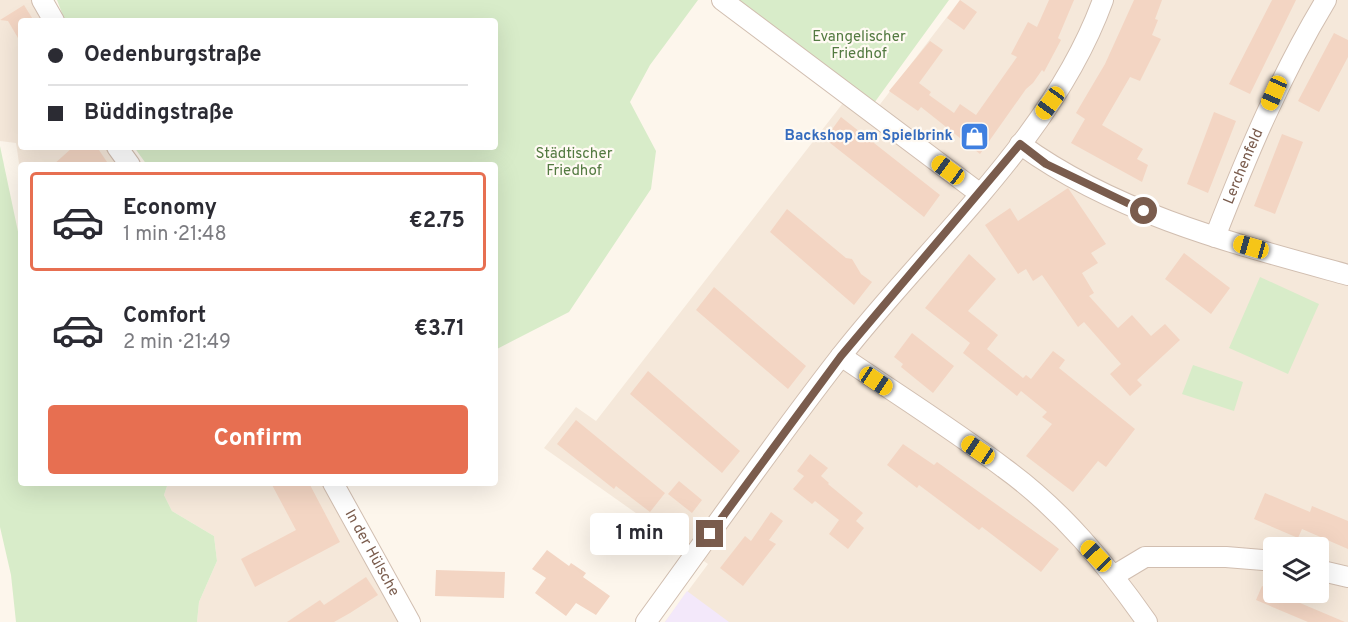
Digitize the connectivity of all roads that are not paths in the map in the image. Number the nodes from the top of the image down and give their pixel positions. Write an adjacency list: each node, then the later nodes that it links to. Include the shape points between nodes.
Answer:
1 (42, 0): 5 (street)
2 (722, 0): 7 (street)
3 (1102, 0): 6 (street, via 1059,90)
4 (1326, 0): 8 (street, Lerchenfeld, via 1274,93)
5 (52, 18)
6 (1020, 144): 7 (street); 8 (street, via 1046,164 1103,193)
7 (979, 193): 10 (street)
8 (1215, 237): 9 (street)
9 (1348, 275)
10 (841, 356): 14 (street, via 1005,468 1052,509); 17 (street)
11 (335, 486): 16 (street, In der Hülsche)
12 (1263, 560): 14 (street, via 1145,557)
13 (1329, 573): 15 (street)
14 (1115, 575): 18 (street)
15 (1348, 578)
16 (410, 622)
17 (646, 622)
18 (1148, 622)

